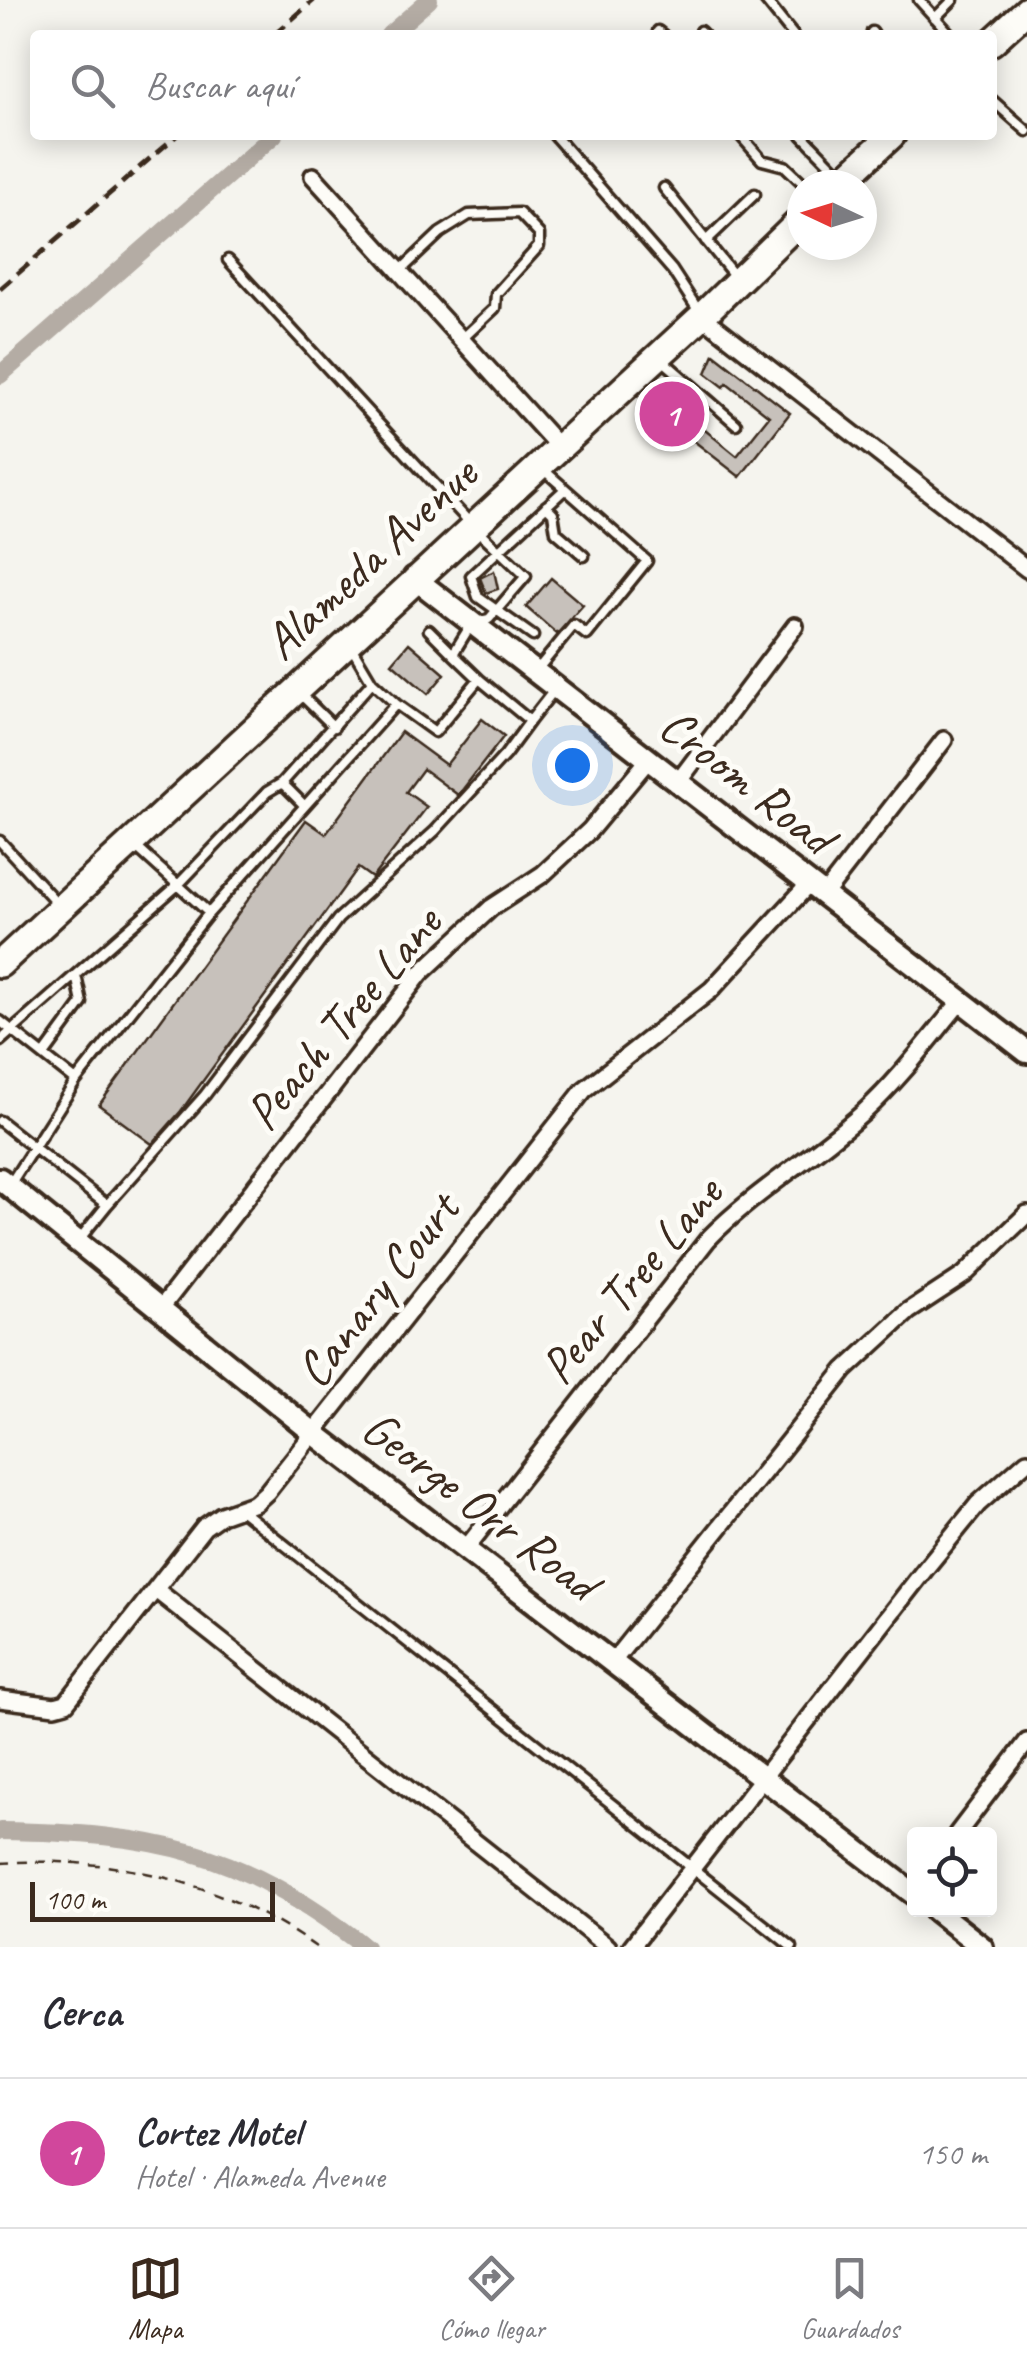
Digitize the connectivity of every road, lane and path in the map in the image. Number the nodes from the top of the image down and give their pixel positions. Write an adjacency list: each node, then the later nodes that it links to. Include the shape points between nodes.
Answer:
1 (765, 0): 6 (lane)
2 (919, 0): 5 (lane)
3 (953, 0): 5 (lane)
4 (1027, 10): 8 (main road)
5 (935, 18): 7 (lane)
6 (789, 30)
7 (946, 30)
8 (997, 37)
9 (997, 104): 10 (lane)
10 (1027, 131)
11 (558, 140): 26 (lane, via 672,270)
12 (744, 140): 15 (lane, via 762,160)
13 (806, 140): 16 (lane)
14 (885, 140): 17 (main road)
15 (789, 170)
16 (831, 170)
17 (854, 170)
18 (313, 176): 24 (street)
19 (664, 188): 22 (lane)
20 (755, 194): 22 (lane)
21 (787, 234): 25 (main road, Alameda Avenue)
22 (706, 240): 25 (lane)
23 (228, 260): 34 (lane)
24 (399, 272): 27 (street); 27 (lane, via 469,216 518,213 539,234 539,246 496,294 495,308)
25 (738, 281): 26 (main road, Alameda Avenue)
26 (702, 316): 28 (main road, Alameda Avenue); 37 (street)
27 (462, 340): 30 (street)
28 (658, 356): 29 (lane); 30 (main road, Alameda Avenue)
29 (736, 424)
30 (558, 446): 31 (main road, Alameda Avenue)
31 (538, 464): 32 (lane); 34 (main road, Alameda Avenue)
32 (564, 489): 33 (lane); 46 (lane, via 646,561 586,635 574,625)
33 (546, 506): 35 (lane); 36 (lane, via 556,532)
34 (472, 525): 35 (lane); 38 (main road, Alameda Avenue)
35 (500, 550): 39 (lane, via 526,576); 39 (lane, via 471,576 478,597)
36 (584, 556)
37 (1027, 568)
38 (414, 578): 40 (street, Croom Road); 44 (main road, Alameda Avenue)
39 (496, 610): 40 (lane); 43 (lane)
40 (472, 622): 45 (lane); 46 (street, Croom Road)
41 (795, 626): 56 (street)
42 (429, 630): 45 (lane)
43 (533, 636)
44 (346, 640): 48 (lane); 50 (main road, Alameda Avenue)
45 (453, 654): 47 (lane)
46 (536, 672): 49 (street, Croom Road)
47 (479, 678): 51 (lane, via 434,732); 52 (lane)
48 (372, 682): 51 (lane); 53 (lane)
49 (556, 688): 52 (lane); 55 (street, Croom Road)
50 (294, 689): 53 (lane); 60 (main road, Alameda Avenue)
51 (396, 704): 58 (lane)
52 (530, 721): 77 (lane, via 435,832 338,919 205,1095)
53 (334, 728): 57 (lane)
54 (944, 740): 62 (street, Canary Court)
55 (649, 760): 56 (street, Croom Road); 80 (street, Peach Tree Lane, via 544,874 490,908 421,974)
56 (678, 782): 62 (street, Croom Road)
57 (282, 783): 58 (lane); 61 (lane)
58 (303, 804): 64 (lane)
59 (0, 842): 63 (lane)
60 (131, 842): 61 (lane); 63 (main road, Alameda Avenue)
61 (178, 885): 64 (lane); 66 (lane)
62 (816, 889): 67 (street, Croom Road); 81 (street, Canary Court, via 711,990 584,1090)
63 (61, 907): 65 (main road, Alameda Avenue)
64 (209, 913): 73 (lane)
65 (0, 964)
66 (76, 975): 69 (lane); 72 (lane, via 82,1003)
67 (961, 1001): 71 (street, Croom Road); 84 (street, Pear Tree Lane, via 866,1110 754,1194 708,1239)
68 (0, 1021): 69 (lane)
69 (10, 1029): 70 (lane); 72 (lane)
70 (0, 1041)
71 (1027, 1052)
72 (44, 1055): 73 (lane)
73 (76, 1081): 75 (lane)
74 (0, 1121): 75 (lane)
75 (34, 1150): 76 (lane); 77 (lane)
76 (4, 1182): 79 (street, George Orr Road)
77 (107, 1205): 79 (lane)
78 (1027, 1214): 86 (street, via 964,1275 909,1311 845,1370)
79 (78, 1242): 80 (street, George Orr Road)
80 (161, 1308): 81 (street, George Orr Road)
81 (315, 1434): 83 (street, Canary Court); 84 (street, George Orr Road)
82 (1027, 1461): 89 (street, via 978,1504)
83 (242, 1510): 85 (street, Canary Court, via 204,1527); 92 (lane)
84 (467, 1547): 86 (street, George Orr Road)
85 (156, 1590): 87 (street, Canary Court, via 66,1702); 96 (street)
86 (614, 1660): 89 (street, George Orr Road)
87 (0, 1699)
88 (1027, 1742): 90 (street)
89 (762, 1781): 92 (street); 93 (street, George Orr Road)
90 (962, 1827)
91 (0, 1863): 95 (path, via 70,1860 140,1870 219,1894)
92 (692, 1870): 97 (street); 98 (lane)
93 (907, 1887)
94 (944, 1917): 99 (street)
95 (316, 1947)
96 (608, 1947)
97 (631, 1947)
98 (792, 1947)
99 (982, 1947)

